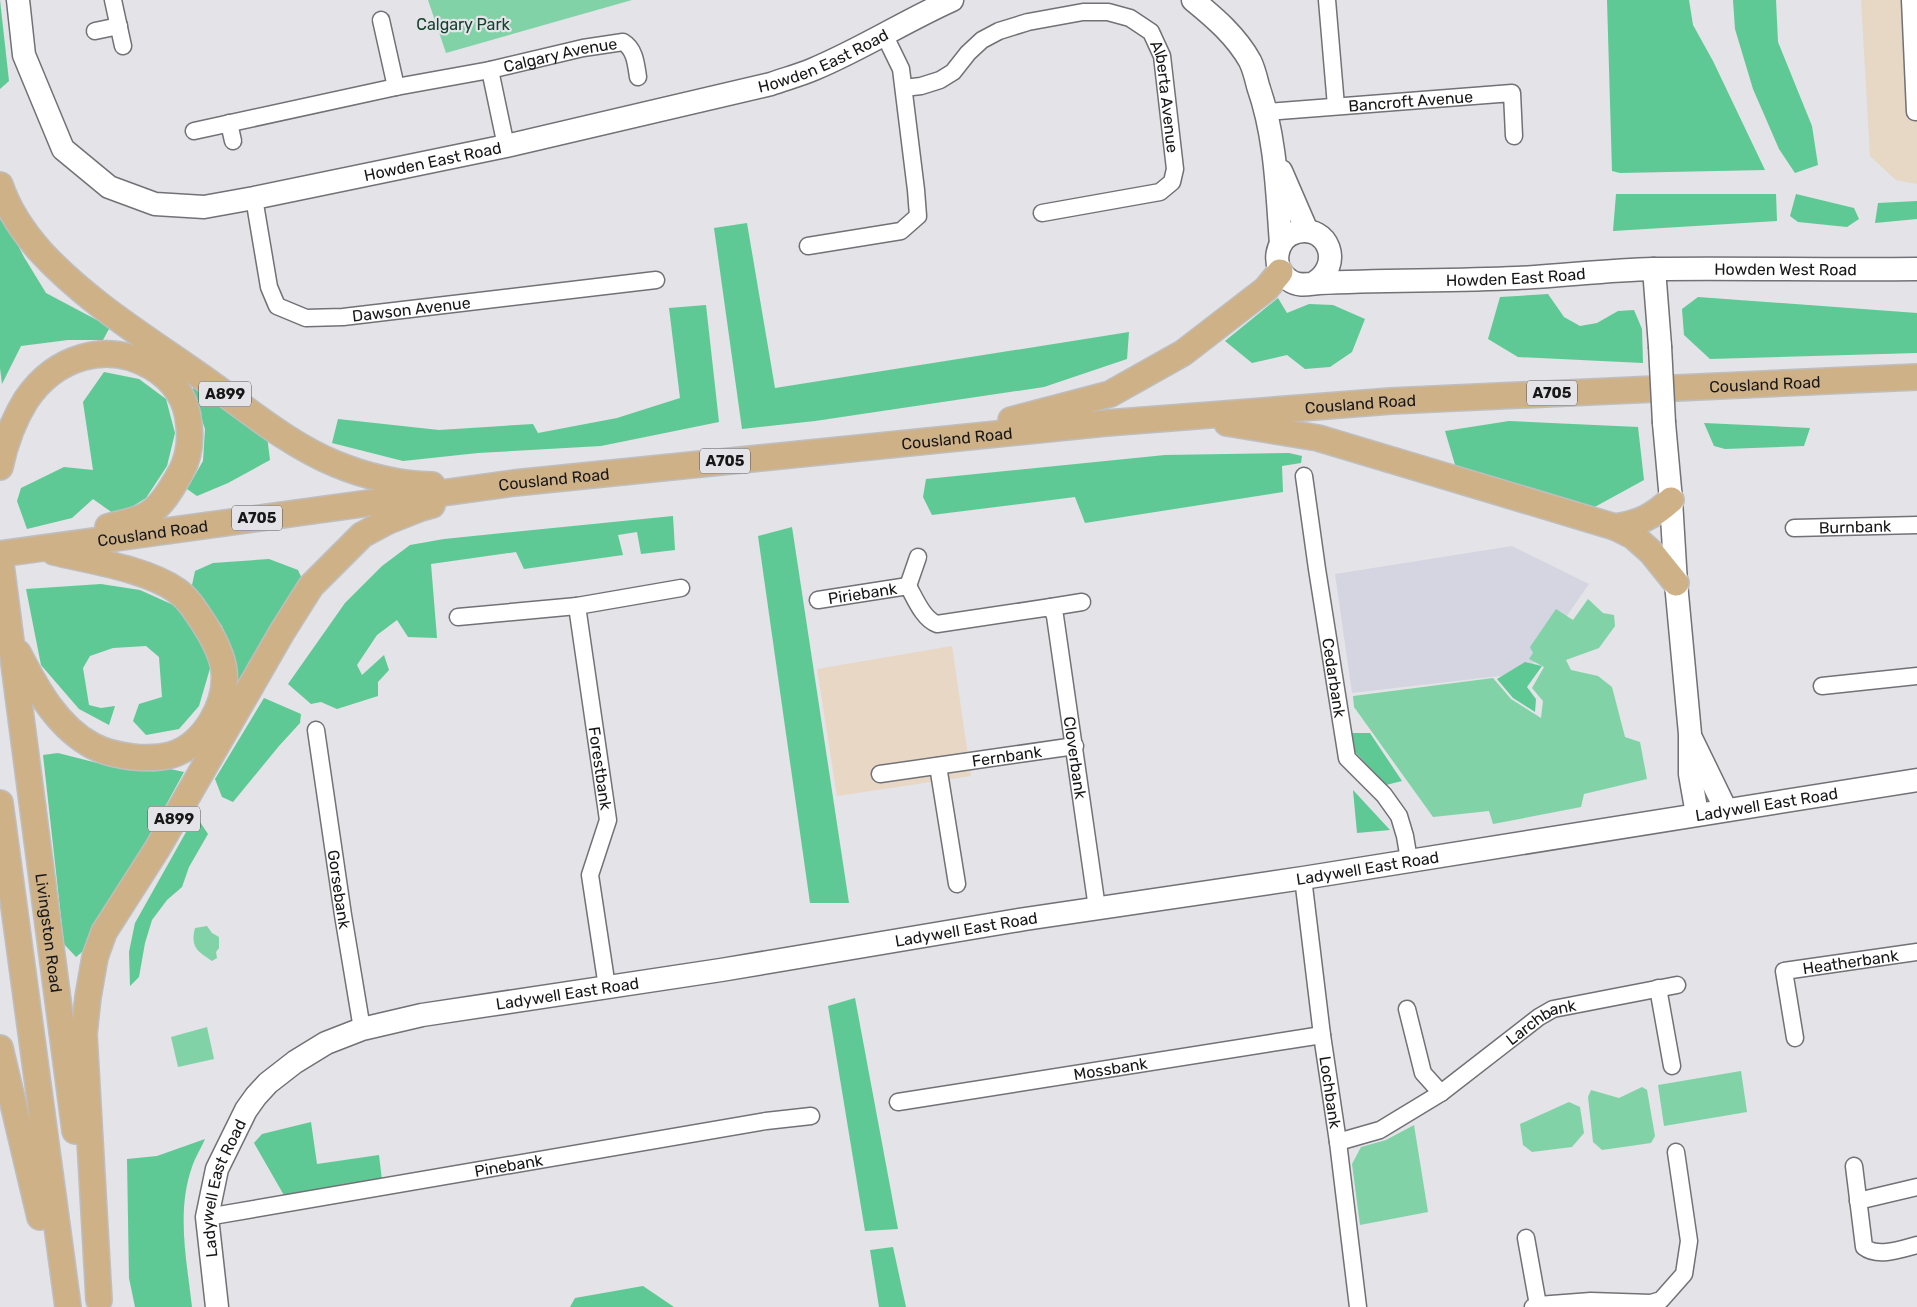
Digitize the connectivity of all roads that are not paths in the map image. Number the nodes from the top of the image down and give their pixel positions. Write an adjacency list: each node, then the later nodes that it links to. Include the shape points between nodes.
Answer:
1 (18, 0): 26 (street, Howden East Road, via 24,55 63,149 109,187 155,204 204,207)
2 (113, 0): 8 (street)
3 (952, 0): 10 (street, Howden East Road)
4 (1193, 0): 17 (street, via 1234,38 1250,62)
5 (1327, 0): 16 (street)
6 (1910, 0): 18 (street)
7 (381, 20): 14 (street)
8 (119, 26): 9 (street); 11 (street)
9 (95, 32)
10 (884, 34): 15 (street, via 901,69); 23 (street, Howden East Road, via 812,70 771,84)
11 (123, 46)
12 (490, 70): 13 (street, Calgary Avenue, via 623,42 634,54); 14 (street, Calgary Avenue); 23 (street, Calgary Avenue)
13 (638, 77)
14 (396, 87): 19 (street, Calgary Avenue)
15 (904, 88): 27 (street, Alberta Avenue, via 940,80 953,72 982,40 1028,22 1083,12 1108,12 1130,18 1151,32 1162,56 1175,169 1172,182 1160,192); 30 (street, via 918,216 901,231)
16 (1336, 106): 17 (street, Bancroft Avenue); 21 (street, Bancroft Avenue, via 1512,94)
17 (1267, 112): 24 (street)
18 (1915, 112)
19 (229, 123): 20 (street, Calgary Avenue); 22 (street)
20 (194, 131)
21 (1514, 136)
22 (233, 141)
23 (506, 146): 26 (street, Howden East Road)
24 (1274, 156): 28 (street); 29 (street)
25 (0, 185): 43 (main road, A899, via 22,228 41,252 74,283 103,307 301,446 335,464 374,478 428,485)
26 (254, 198): 35 (street, Dawson Avenue, via 269,288 277,306 306,318 343,317)
27 (1042, 213)
28 (1307, 231): 29 (street, via 1287,236); 31 (street, via 1326,242)
29 (1281, 244): 34 (street, via 1276,258)
30 (808, 246)
31 (1331, 262): 36 (street, Howden East Road); 37 (street, via 1328,271)
32 (1654, 269): 33 (street, Howden West Road); 36 (street, Howden East Road, via 1602,270 1526,278); 44 (street, bridge)
33 (1917, 269)
34 (1280, 272): 37 (street, Howden East Road, via 1289,281 1301,285); 40 (main road, via 1266,289 1183,353 1110,394)
35 (656, 280)
36 (1377, 280): 37 (street, Howden East Road)
37 (1314, 283)
38 (1917, 377): 39 (main road, Cousland Road / A705, via 1411,400)
39 (1187, 417): 40 (main road, Cousland Road / A705); 46 (main road, via 1318,438)
40 (936, 440): 43 (main road, Cousland Road / A705)
41 (0, 467): 48 (main road, via 10,430 27,399 46,378 65,364 83,357 102,353 141,360 174,385 184,398 191,436 187,461 162,501 149,514)
42 (1304, 476): 71 (street, Cedarbank, via 1347,758 1399,816)
43 (514, 483): 48 (main road, Cousland Road / A705); 96 (main road, A899, via 421,508 388,521 362,535 312,586 157,849 104,932 95,957 84,1034)
44 (1671, 500): 46 (main road, via 1658,512 1635,524); 51 (street)
45 (1917, 525): 47 (street, Burnbank)
46 (1615, 527): 51 (main road, via 1633,536 1651,552)
47 (1794, 528)
48 (39, 548): 49 (main road, Cousland Road / A705); 59 (main road, via 158,579 188,600 220,655 224,691 218,710 198,737 172,754 135,758 94,747 76,735 47,704)
49 (0, 555): 59 (main road, Livingston Road / A899)
50 (918, 557): 52 (street, Piriebank)
51 (1676, 583): 63 (street)
52 (908, 586): 54 (street, Piriebank); 57 (street, Piriebank, via 931,622 944,624)
53 (681, 588): 56 (street)
54 (818, 600)
55 (1082, 602): 57 (street)
56 (577, 606): 58 (street); 77 (street, Forestbank, via 608,820 590,875)
57 (1051, 607): 64 (street, Cloverbank)
58 (458, 617)
59 (10, 632): 96 (main road, Livingston Road / A899)
60 (1917, 676): 61 (street)
61 (1822, 686)
62 (316, 730): 80 (street, Gorsebank, via 311,749)
63 (1690, 734): 69 (street); 70 (street, via 1690,774)
64 (1075, 746): 65 (street, Fernbank); 74 (street, Cloverbank)
65 (938, 766): 66 (street, Fernbank); 73 (street)
66 (880, 774)
67 (1917, 780): 69 (street, Ladywell East Road)
68 (0, 803): 99 (main road, Livingston Road)
69 (1726, 810): 70 (street, Ladywell East Road)
70 (1697, 814): 71 (street, Ladywell East Road)
71 (1409, 860): 72 (street, Ladywell East Road)
72 (1303, 878): 74 (street, Ladywell East Road); 81 (street, Lochbank)
73 (956, 884)
74 (1097, 908): 77 (street, Ladywell East Road)
75 (1917, 952): 82 (street, Heatherbank, via 1783,964)
76 (1678, 985): 78 (street, Larchbank)
77 (607, 987): 80 (street, Ladywell East Road, via 422,1015)
78 (1658, 988): 84 (street); 85 (street, Larchbank, via 1553,1009)
79 (1407, 1009): 85 (street, via 1423,1072)
80 (362, 1029): 93 (street, Ladywell East Road, via 326,1043 295,1062 256,1096 217,1169)
81 (1322, 1035): 86 (street, Mossbank); 88 (street, Lochbank)
82 (1795, 1038)
83 (0, 1048): 98 (main road)
84 (1672, 1066)
85 (1441, 1093): 88 (street, Larchbank, via 1380,1130)
86 (898, 1102)
87 (811, 1116): 93 (street, Pinebank)
88 (1338, 1142): 101 (street, Lochbank)
89 (1676, 1152): 97 (street, via 1689,1241 1684,1274 1661,1300 1651,1303 1591,1301)
90 (1854, 1166): 92 (street)
91 (1917, 1187): 92 (street)
92 (1858, 1201): 95 (street, via 1864,1247 1868,1251 1895,1251)
93 (207, 1217): 100 (street, Ladywell East Road)
94 (1526, 1238): 97 (street)
95 (1917, 1245)
96 (99, 1304)
97 (1535, 1306)
98 (62, 1307)
99 (68, 1307)
100 (217, 1307)
101 (1357, 1307)

